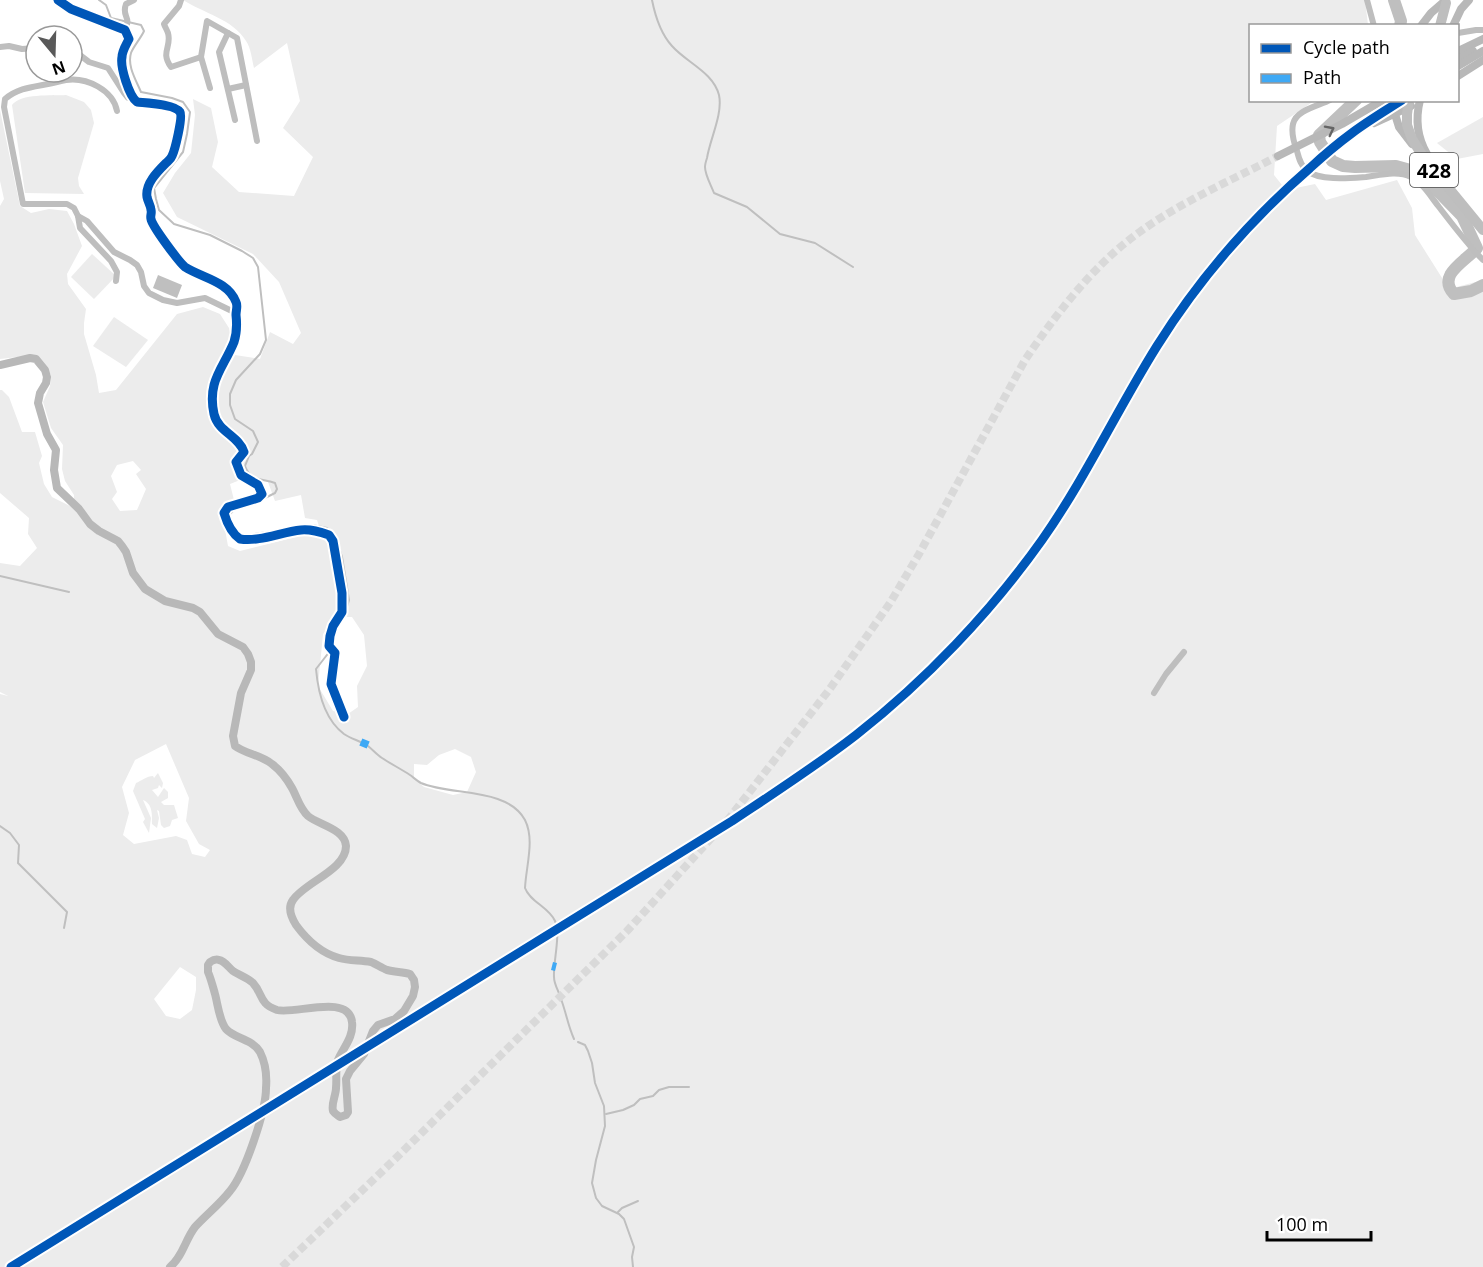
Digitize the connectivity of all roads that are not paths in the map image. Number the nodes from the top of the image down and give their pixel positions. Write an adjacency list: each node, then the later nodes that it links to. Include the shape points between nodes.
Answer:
1 (58, 0): 11 (street, via 71,9)
2 (134, 0): 11 (street, via 124,9)
3 (181, 0): 19 (street, via 165,24 167,61 171,67)
4 (1367, 0): 7 (street)
5 (1469, 0): 10 (street)
6 (1446, 2): 8 (street); 9 (highway)
7 (1373, 24)
8 (1423, 24)
9 (1440, 24)
10 (1454, 24)
11 (127, 25): 28 (street, via 129,39 122,66)
12 (1483, 30): 14 (street)
13 (228, 33): 19 (street, via 207,21); 25 (street, via 237,38); 27 (street, via 219,52)
14 (1459, 33)
15 (1482, 44): 18 (street); 21 (street); 23 (street)
16 (0, 47): 17 (street)
17 (24, 49)
18 (1459, 51)
19 (201, 57): 26 (street)
20 (84, 58): 28 (street, via 108,68 124,93)
21 (1459, 58)
22 (1483, 60): 24 (street)
23 (1459, 65)
24 (1459, 75)
25 (246, 85): 27 (street); 41 (street)
26 (210, 88)
27 (228, 88): 39 (street)
28 (132, 98): 50 (street, via 175,107 180,112 182,119 172,156 149,184 151,219 185,267 230,291 238,304)
29 (1326, 102): 48 (street, via 1301,113 1292,126 1300,162 1309,173 1330,178 1398,174 1414,178)
30 (1375, 102): 38 (street)
31 (1380, 102): 38 (street)
32 (1394, 102): 43 (street, via 1399,127)
33 (1399, 102): 40 (street)
34 (1409, 102): 43 (highway, 428, via 1409,132)
35 (1416, 102): 40 (street)
36 (1420, 102): 45 (street, via 1417,130 1422,146)
37 (117, 111): 46 (street, via 116,103 99,87 74,80 31,87 5,99 23,204 67,204)
38 (1361, 113): 42 (street, one-way to 38)
39 (236, 120)
40 (1353, 132): 44 (street)
41 (257, 141)
42 (1278, 156)
43 (1424, 158): 45 (highway, 428)
44 (1288, 187)
45 (1470, 212): 47 (highway, 428)
46 (78, 216): 49 (street, via 80,228 111,261 117,272); 50 (street, via 114,252 137,265 149,293 177,303 206,298)
47 (1483, 230)
48 (1483, 260)
49 (116, 281)
50 (236, 313): 54 (street, via 234,340 212,388 214,416 224,432 242,447 244,452 236,462 241,476 258,485 262,494 228,507 224,513 232,532 240,539 303,530 330,535 342,593 342,612 330,636 336,653 331,684)
51 (0, 365): 55 (street, via 30,358 45,370 46,383 38,403 56,450 57,488 90,524 118,541 145,589 165,601 200,612 218,634 243,647 248,654 251,670 241,693 233,735 235,746 271,763 286,778 308,816 338,833 346,846 339,862 291,902 292,919 321,950 339,958 410,974 416,987 401,1015 378,1025 364,1054 350,1071 346,1079 348,1112 340,1117 332,1108 337,1062 350,1039 351,1017 334,1006 279,1011 265,1004 253,983 224,962 210,962 208,972 225,1028 259,1051 267,1089 262,1115 238,1180 191,1232)
52 (1184, 652): 53 (street)
53 (1154, 693)
54 (344, 717)
55 (170, 1267)

